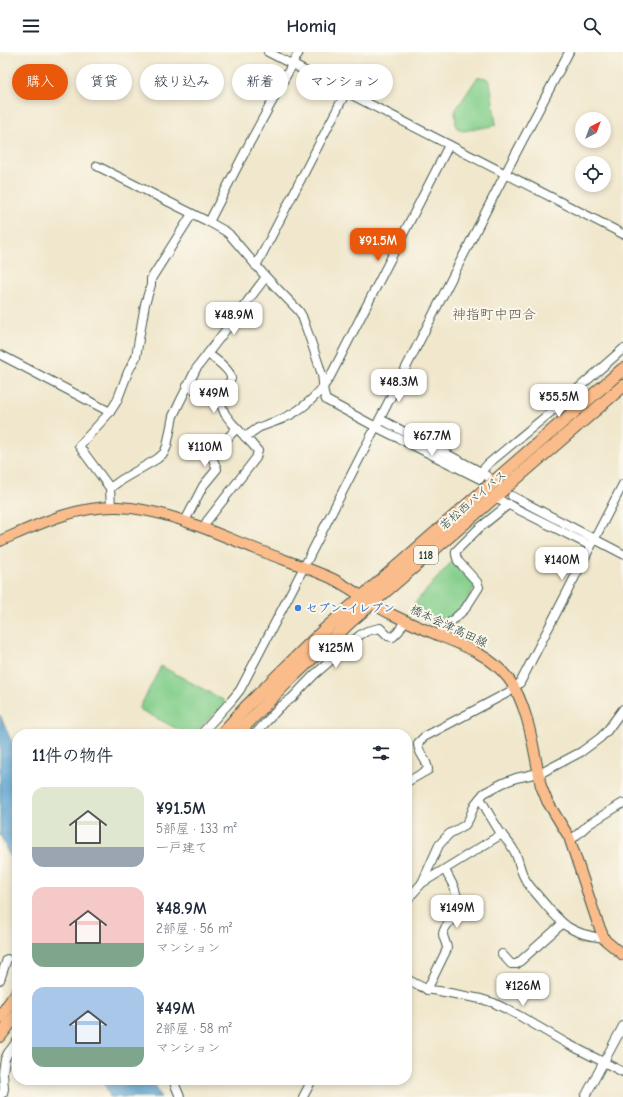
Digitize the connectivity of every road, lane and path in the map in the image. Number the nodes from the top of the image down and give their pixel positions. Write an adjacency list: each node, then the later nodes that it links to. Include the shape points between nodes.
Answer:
1 (268, 52): 4 (street)
2 (299, 52): 4 (street)
3 (569, 52): 10 (street)
4 (293, 65): 5 (street); 12 (street)
5 (296, 67)
6 (342, 100): 14 (street)
7 (362, 100): 8 (street)
8 (449, 145): 10 (street); 22 (street)
9 (97, 166): 11 (street)
10 (505, 174): 13 (street); 25 (street)
11 (192, 214): 12 (street); 24 (street, via 151,279 136,357)
12 (209, 222): 14 (street, via 229,234)
13 (623, 234)
14 (256, 266): 15 (street)
15 (266, 277): 17 (street); 22 (street, via 302,316 315,352)
16 (623, 349): 28 (street, via 488,464)
17 (208, 354): 20 (street); 23 (street, via 225,368 231,378)
18 (1, 355): 24 (street)
19 (623, 368): 29 (highway, 若松西バイパス / 118)
20 (188, 386): 23 (street); 31 (street, via 171,421 164,452)
21 (623, 386): 32 (highway, 若松西バイパス / 118)
22 (323, 388): 25 (street, via 326,400); 27 (street, via 295,412)
23 (220, 402): 26 (street, via 225,414)
24 (110, 412): 31 (street, via 79,446)
25 (378, 423): 28 (street); 41 (street)
26 (237, 428): 27 (street); 36 (street, via 213,453 217,469 203,486)
27 (245, 437): 37 (street, via 255,447 257,455)
28 (480, 475): 29 (street)
29 (494, 481): 42 (highway, 若松西バイパス / 118)
30 (623, 484): 39 (street)
31 (110, 488): 35 (street)
32 (495, 496): 34 (street); 42 (highway, 若松西バイパス / 118)
33 (512, 496): 39 (street)
34 (509, 504): 39 (street); 44 (street, via 456,551 458,561 475,579 479,588 466,609)
35 (111, 508): 36 (main road, 橋本会津高田線, via 138,510); 38 (main road, 橋本会津高田線, via 77,511 55,517)
36 (185, 521): 37 (main road, 橋本会津高田線)
37 (203, 528): 41 (main road, 橋本会津高田線)
38 (0, 541)
39 (593, 542): 40 (street); 45 (street, via 520,683)
40 (623, 554)
41 (304, 567): 42 (main road, 橋本会津高田線); 47 (street, via 239,691)
42 (367, 599): 43 (main road, 橋本会津高田線); 48 (highway, 若松西バイパス / 118, via 323,631); 49 (highway, 若松西バイパス / 118)
43 (405, 620): 44 (main road, 橋本会津高田線); 50 (street, via 393,637 379,628 360,635 314,675)
44 (439, 635): 45 (main road, 橋本会津高田線, via 486,658 505,675)
45 (514, 688): 51 (main road, 橋本会津高田線, via 528,724); 52 (street, via 424,737 418,743 418,747 427,762 428,770)
46 (623, 709): 51 (street, via 600,738 581,752)
47 (205, 729)
48 (227, 729)
49 (242, 729)
50 (260, 729)
51 (538, 773): 53 (street, via 503,783 484,793); 56 (main road, 橋本会津高田線, via 547,801)
52 (412, 779)
53 (480, 798): 55 (street); 58 (street, via 465,825 449,834 439,845)
54 (623, 802): 56 (street, via 589,824)
55 (502, 834): 57 (street); 60 (street, via 518,858 524,878)
56 (570, 841): 61 (main road, 橋本会津高田線)
57 (445, 870): 58 (street); 67 (street, via 454,887 460,910 443,931 447,949)
58 (422, 883): 59 (street)
59 (412, 894)
60 (562, 924): 61 (street, via 575,932); 62 (street, via 517,964 511,964)
61 (604, 938): 63 (main road, 橋本会津高田線)
62 (502, 954)
63 (623, 955)
64 (7, 959): 65 (street)
65 (0, 980)
66 (412, 982): 67 (street)
67 (427, 990): 74 (street, via 494,1003)
68 (12, 999): 69 (highway)
69 (2, 1011)
70 (12, 1020): 72 (highway)
71 (623, 1026): 74 (street)
72 (0, 1036)
73 (12, 1048): 78 (street, via 5,1058 4,1089)
74 (604, 1062): 75 (street); 81 (street)
75 (623, 1072)
76 (175, 1085): 79 (street)
77 (309, 1085): 80 (street)
78 (0, 1095)
79 (180, 1097)
80 (303, 1097)
81 (585, 1097)

